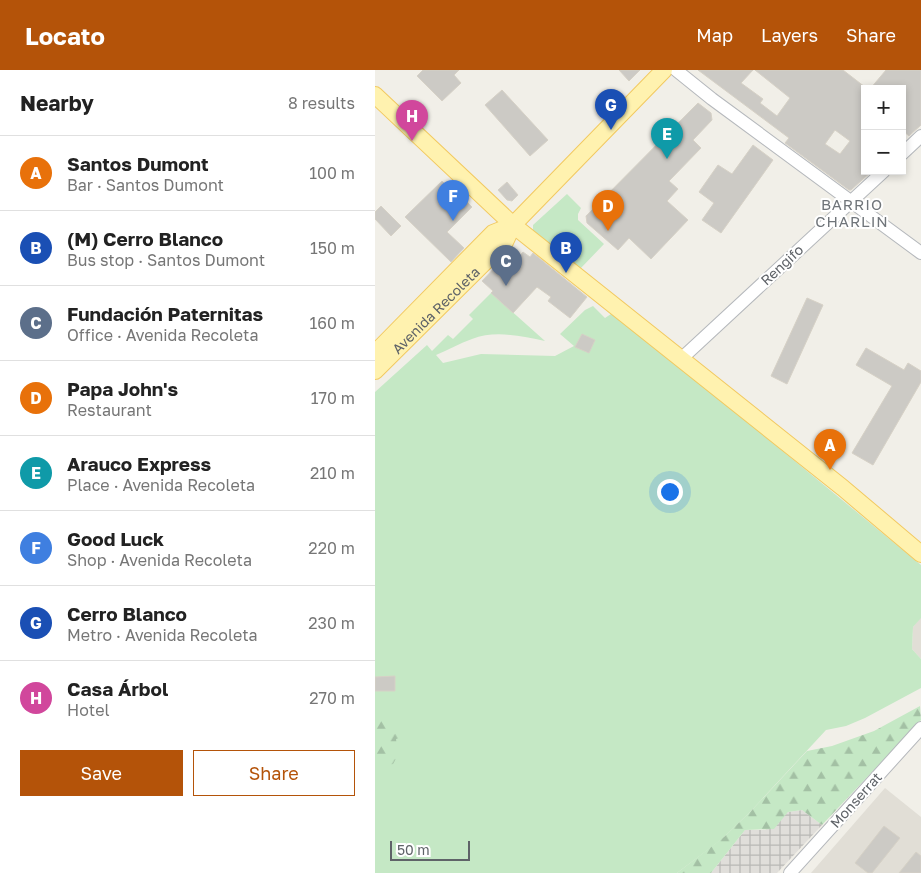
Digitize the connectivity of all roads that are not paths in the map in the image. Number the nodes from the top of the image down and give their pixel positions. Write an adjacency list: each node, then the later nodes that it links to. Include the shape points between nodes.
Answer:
1 (664, 70): 8 (main road, Avenida Recoleta)
2 (676, 70): 7 (street)
3 (375, 95): 8 (main road)
4 (921, 136): 5 (street)
5 (906, 150)
6 (880, 175): 7 (street, Rengifo)
7 (851, 202): 9 (street); 11 (street, Rengifo)
8 (513, 225): 10 (main road, Avenida Recoleta, via 493,233); 11 (main road); 12 (main road, Avenida Recoleta, via 505,242)
9 (921, 253)
10 (375, 352)
11 (681, 359): 13 (main road)
12 (375, 371)
13 (921, 554)
14 (921, 728): 15 (street, Monserrat)
15 (790, 873)

